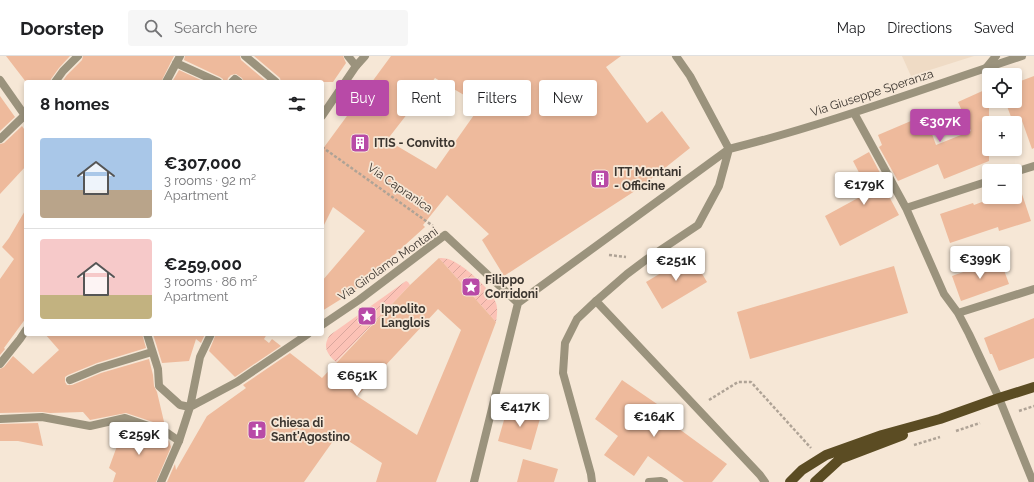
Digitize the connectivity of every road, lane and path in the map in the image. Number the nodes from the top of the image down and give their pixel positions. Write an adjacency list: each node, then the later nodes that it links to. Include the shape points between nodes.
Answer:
1 (78, 56): 13 (street)
2 (245, 56): 16 (street)
3 (348, 56): 9 (street)
4 (365, 56): 9 (street)
5 (676, 56): 23 (street, via 690,76)
6 (996, 56): 10 (street)
7 (1022, 56): 10 (street, Via Giuseppe Speranza)
8 (178, 59): 14 (street); 15 (street)
9 (356, 66): 18 (street)
10 (986, 68)
11 (982, 69): 19 (street, Via Giuseppe Speranza)
12 (0, 80): 17 (street)
13 (56, 80)
14 (167, 80)
15 (215, 80)
16 (274, 80)
17 (24, 113)
18 (324, 113)
19 (854, 113): 23 (street, Via Giuseppe Speranza, via 768,140); 27 (street)
20 (24, 118): 21 (street)
21 (0, 139)
22 (324, 148): 28 (path, Via Capranica)
23 (729, 149): 29 (street); 30 (street, via 719,186 698,225)
24 (1034, 166): 25 (street)
25 (1022, 170)
26 (982, 183): 27 (street)
27 (906, 208): 34 (street, via 944,294)
28 (445, 235): 33 (street, Via Girolamo Montani); 35 (street, Via Girolamo Montani)
29 (587, 253): 30 (path); 33 (street)
30 (647, 259): 32 (street)
31 (1034, 289): 34 (street)
32 (596, 301): 47 (street); 55 (street, via 578,319 565,342 563,373)
33 (518, 303): 54 (street)
34 (958, 313): 44 (street)
35 (324, 324)
36 (24, 333): 41 (street)
37 (148, 336): 40 (street)
38 (210, 336): 46 (street, via 200,357)
39 (305, 336): 46 (street, via 237,382)
40 (152, 352): 42 (street); 46 (street, via 158,369 159,386 180,405)
41 (0, 364)
42 (70, 380)
43 (1034, 387): 44 (main road)
44 (999, 398): 50 (main road); 61 (street)
45 (1034, 406): 48 (path)
46 (190, 407): 51 (street)
47 (696, 408): 52 (path, via 738,382 751,382); 58 (street)
48 (1016, 412)
49 (0, 419): 51 (street, via 42,417 90,426 125,418 166,432)
50 (940, 419): 59 (main road, via 882,435 826,455 802,470); 60 (main road, via 840,459)
51 (179, 441): 53 (street)
52 (813, 450)
53 (161, 482)
54 (474, 482)
55 (592, 482)
56 (648, 482): 57 (street)
57 (664, 482)
58 (765, 482)
59 (790, 482)
60 (815, 482)
61 (1033, 482)

